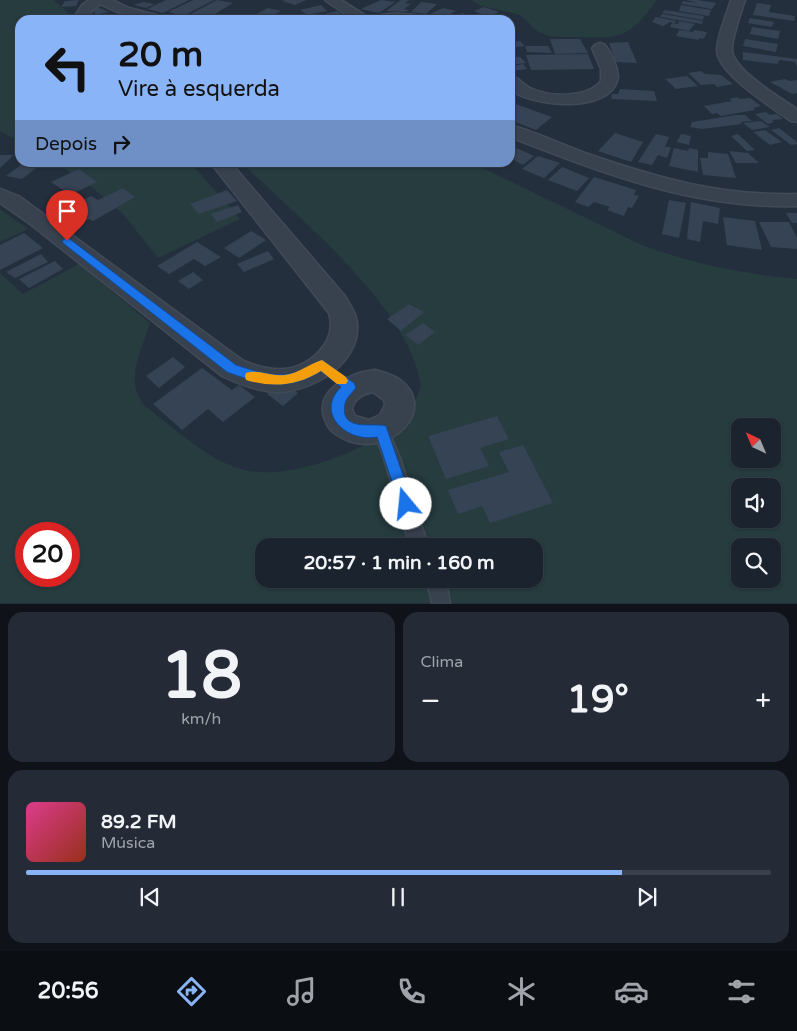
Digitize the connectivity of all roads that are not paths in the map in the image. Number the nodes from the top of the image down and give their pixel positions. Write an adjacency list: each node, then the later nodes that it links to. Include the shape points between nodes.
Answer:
1 (97, 0): 5 (street)
2 (101, 0): 6 (street)
3 (332, 0): 7 (street)
4 (738, 0): 10 (street, via 724,50 726,58 741,76)
5 (82, 15)
6 (140, 15)
7 (356, 15)
8 (600, 48): 9 (street, via 609,70 609,80 592,95 566,99 539,96)
9 (515, 85)
10 (797, 117)
11 (515, 133): 14 (street, via 600,165 691,190 757,200)
12 (223, 167): 15 (street, via 336,301 343,318 343,336 336,350)
13 (0, 195): 15 (street, via 37,218 232,368 260,378 286,380)
14 (797, 200)
15 (322, 365): 16 (street)
16 (349, 387): 17 (street, via 338,404 343,423 358,431); 17 (street, via 375,382 385,384 396,394 400,412)
17 (382, 430): 18 (lane)
18 (417, 538)
19 (437, 588): 20 (lane)
20 (441, 604)

